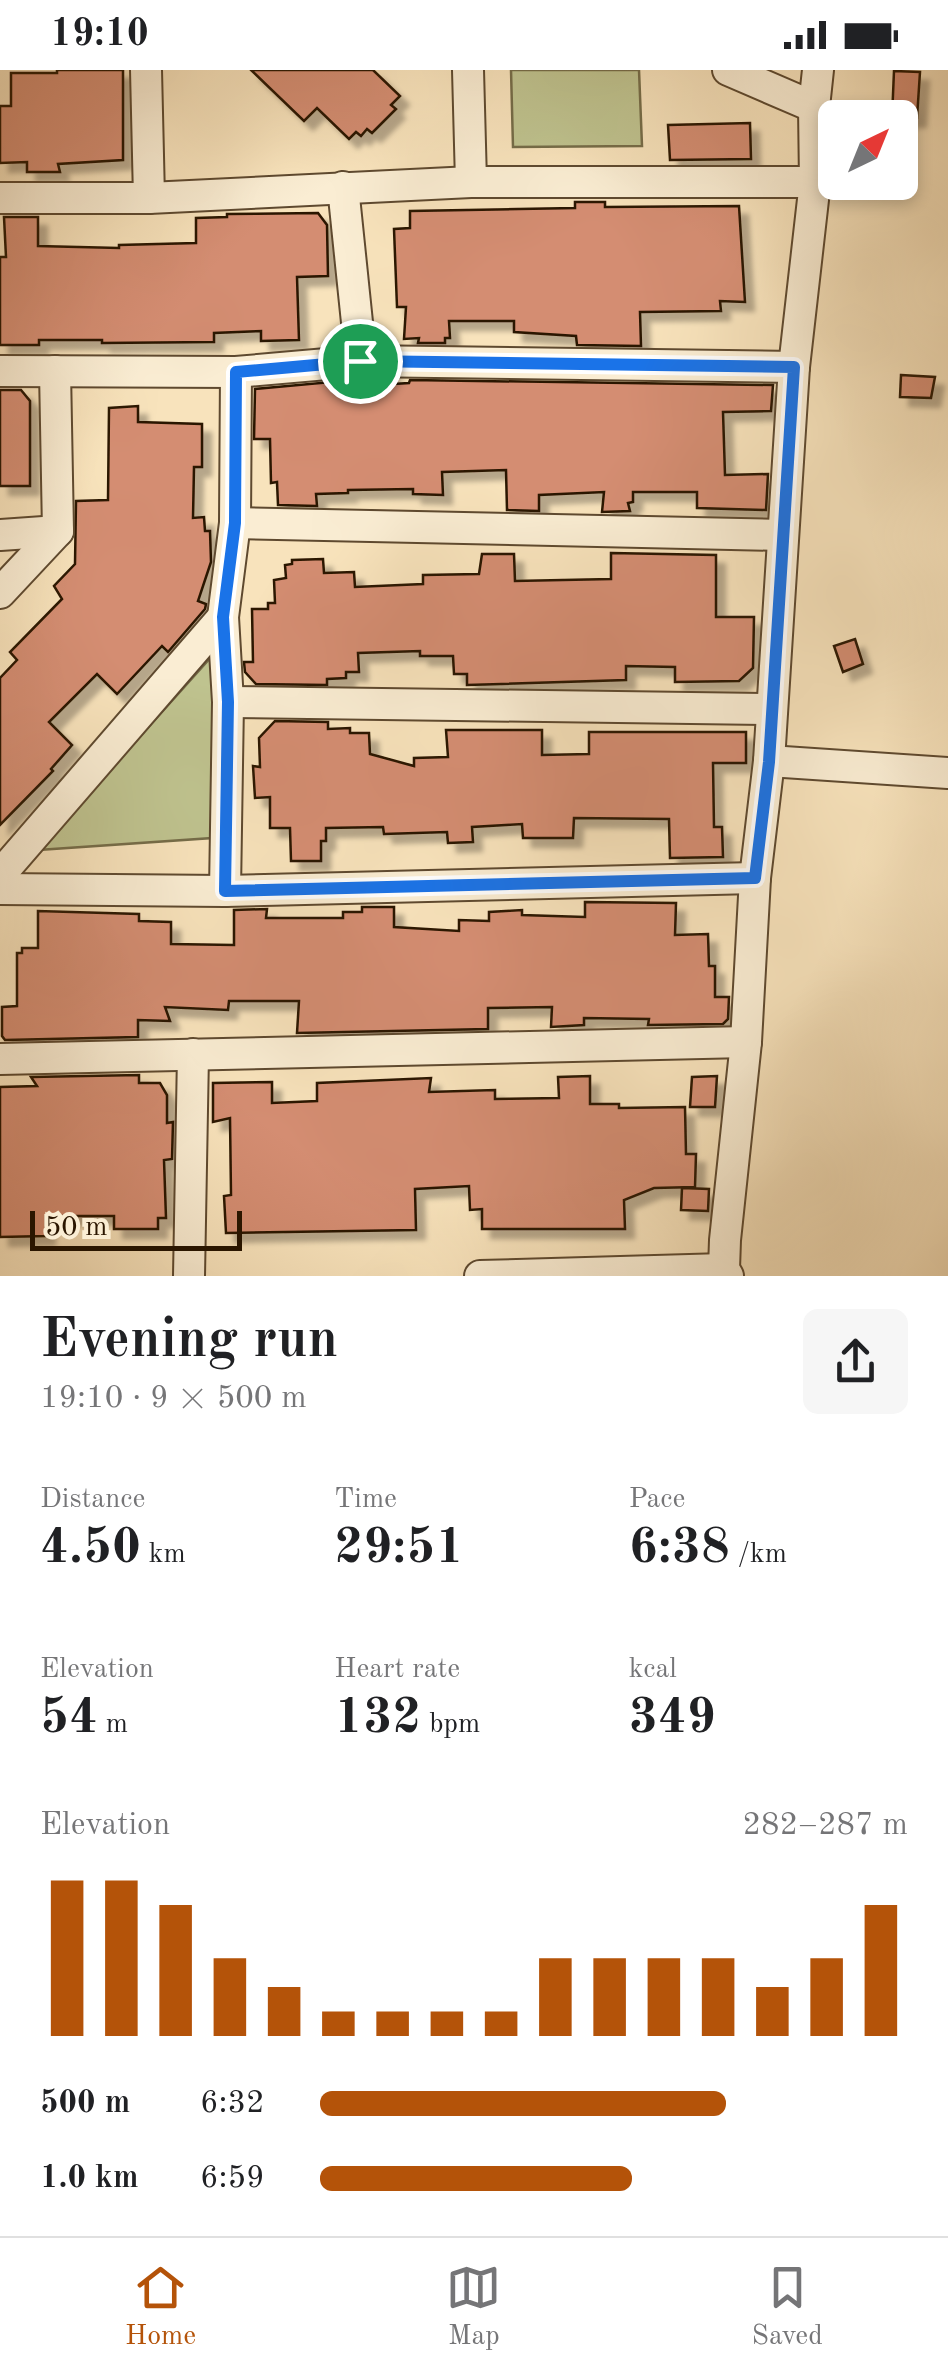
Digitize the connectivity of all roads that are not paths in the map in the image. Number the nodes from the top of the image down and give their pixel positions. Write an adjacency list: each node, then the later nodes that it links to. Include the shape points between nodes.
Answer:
1 (146, 70): 10 (street)
2 (468, 70): 6 (street)
3 (728, 70): 5 (street)
4 (819, 70): 5 (street)
5 (814, 108): 7 (street)
6 (471, 182): 7 (street); 8 (street)
7 (814, 182): 12 (street)
8 (343, 187): 10 (street); 11 (street)
9 (0, 198): 10 (street)
10 (148, 198)
11 (360, 361): 12 (street); 15 (street)
12 (794, 367): 19 (street)
13 (0, 371): 14 (street)
14 (56, 371): 15 (street); 17 (street)
15 (236, 372): 16 (street)
16 (235, 523): 19 (street); 21 (street)
17 (58, 531): 18 (street); 20 (street)
18 (0, 534)
19 (781, 535): 23 (street)
20 (0, 592)
21 (223, 617): 22 (street); 26 (street)
22 (228, 702): 23 (street); 29 (street)
23 (770, 710): 24 (street)
24 (769, 762): 25 (street); 27 (street)
25 (948, 773)
26 (0, 875)
27 (755, 878): 29 (street); 30 (street)
28 (0, 889): 29 (street)
29 (225, 891)
30 (746, 1042): 31 (street); 33 (street)
31 (193, 1054): 32 (street); 34 (street)
32 (0, 1058)
33 (726, 1273): 35 (street)
34 (189, 1276)
35 (480, 1276)

